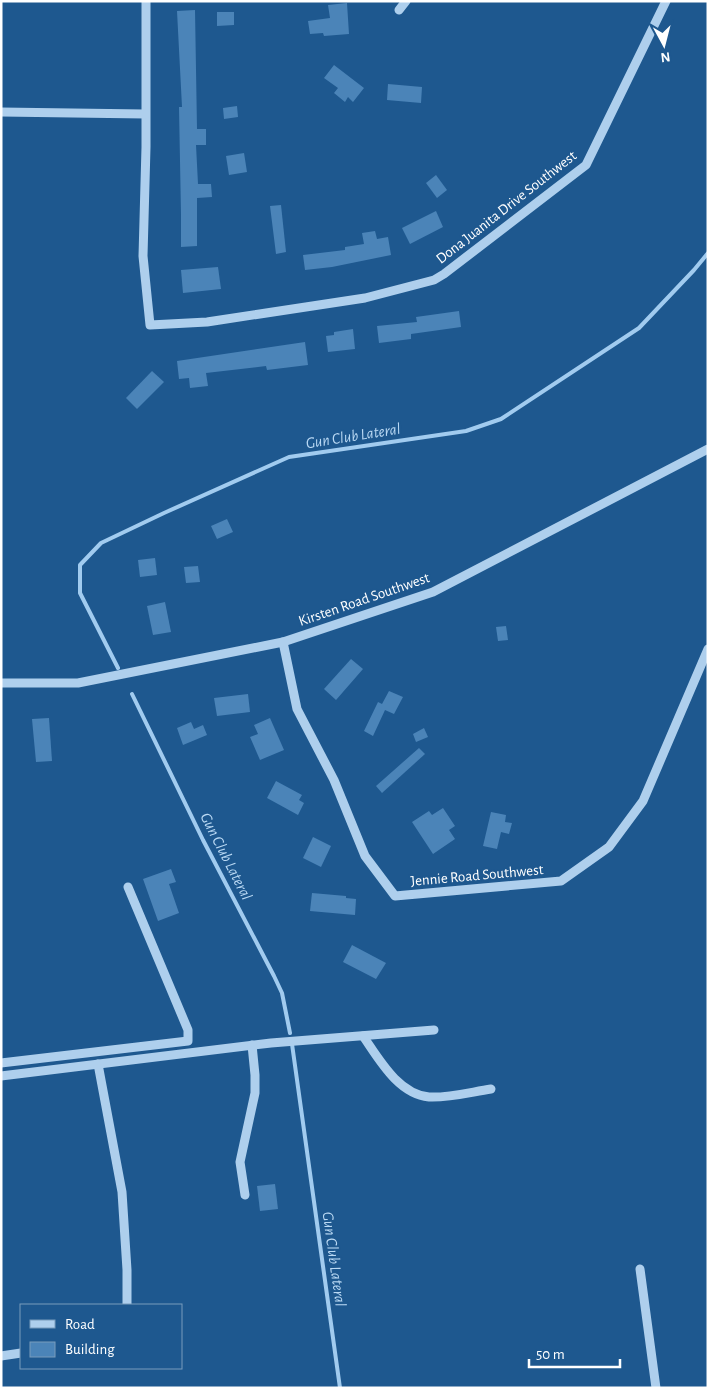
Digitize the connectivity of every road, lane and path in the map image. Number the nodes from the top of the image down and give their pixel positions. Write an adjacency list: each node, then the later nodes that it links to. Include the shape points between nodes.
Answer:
1 (146, 1): 6 (street)
2 (406, 1): 4 (street)
3 (666, 1): 6 (street, Dona Juanita Drive Southwest, via 586,165 444,274 434,280 365,298 207,322 150,325 143,256)
4 (399, 10)
5 (1, 112): 6 (street)
6 (146, 114)
7 (708, 449): 8 (street, Kirsten Road Southwest, via 433,592)
8 (283, 642): 9 (street, Jennie Road Southwest, via 297,709 334,780 365,856 395,896 561,881 609,848 642,801); 10 (street, Kirsten Road Southwest, via 78,683)
9 (708, 649)
10 (1, 683)
11 (128, 887): 15 (street, via 188,1030 188,1041)
12 (434, 1030): 13 (street)
13 (363, 1036): 14 (street); 18 (street, via 389,1073 407,1089 428,1097)
14 (252, 1045): 16 (street); 19 (street, via 255,1093 240,1162)
15 (1, 1063)
16 (98, 1064): 17 (street); 21 (street, via 122,1192)
17 (1, 1076)
18 (490, 1089)
19 (245, 1195)
20 (640, 1269): 24 (street)
21 (126, 1304)
22 (20, 1353): 23 (street)
23 (1, 1356)
24 (656, 1388)

